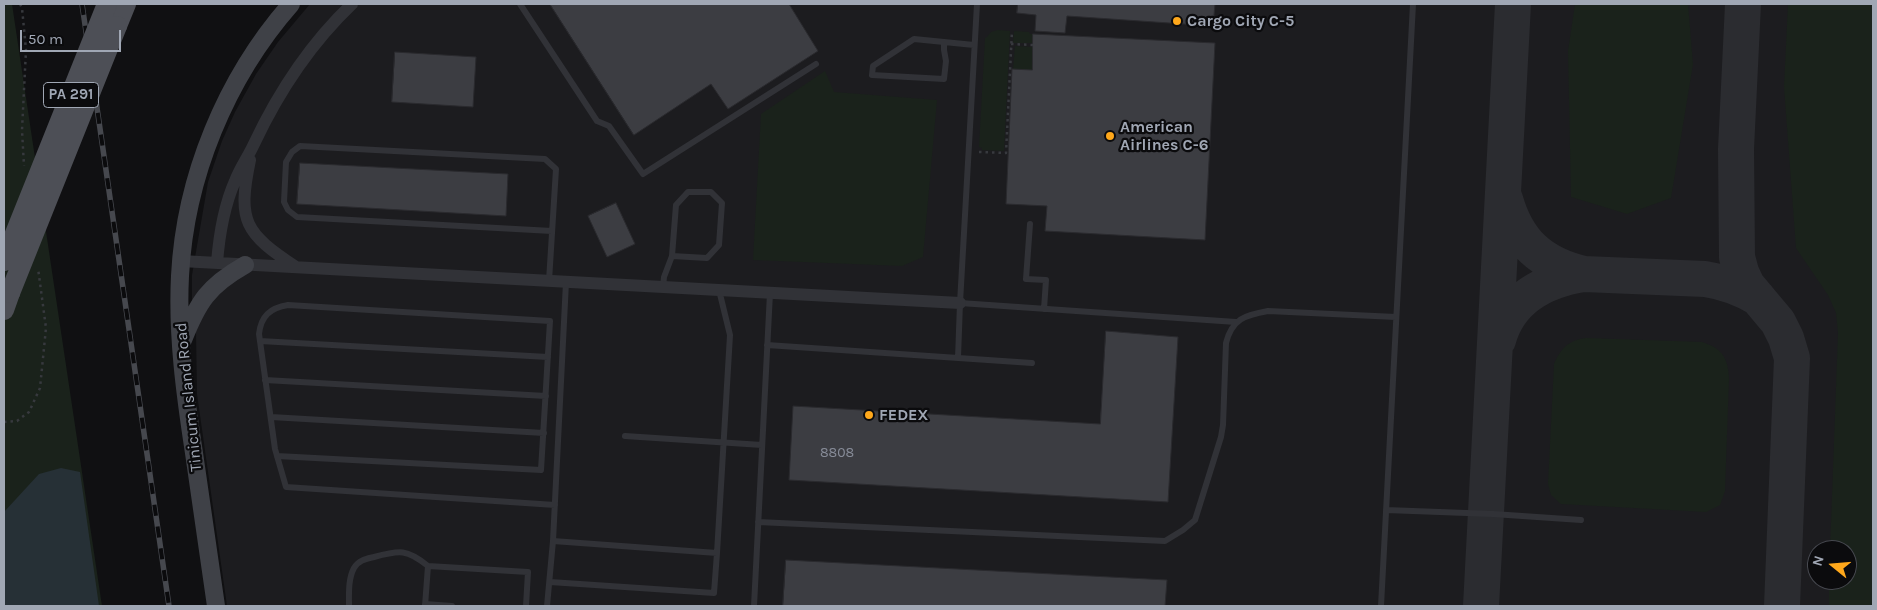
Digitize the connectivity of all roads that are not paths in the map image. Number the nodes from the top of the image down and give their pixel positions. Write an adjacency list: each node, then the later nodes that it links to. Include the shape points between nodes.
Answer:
1 (107, 4): 16 (main road, PA 291, bridge)
2 (126, 4): 25 (main road, PA 291, bridge)
3 (291, 4): 15 (street, Tinicum Island Road, via 253,52 223,107 195,186)
4 (352, 4): 11 (street, via 300,62 277,98)
5 (520, 4): 10 (lane, via 598,122 609,126 643,174)
6 (977, 4): 9 (lane)
7 (1413, 4): 28 (lane)
8 (944, 42): 8 (lane, via 914,39 873,66 872,75 944,80); 9 (lane)
9 (974, 45): 26 (lane)
10 (816, 64)
11 (254, 146): 17 (street, via 233,187); 19 (street, via 244,191 247,220 260,242)
12 (1030, 224): 27 (lane, via 1026,279 1046,280)
13 (552, 231): 13 (lane, via 556,168 545,159 300,146 286,162 284,202 288,210 298,217); 20 (lane)
14 (672, 256): 14 (lane, via 676,204 688,192 711,192 722,203 719,245 707,258); 22 (lane)
15 (182, 261): 17 (street); 32 (street, Tinicum Island Road)
16 (4, 262)
17 (217, 263): 18 (street)
18 (245, 265): 19 (street); 32 (street, via 216,284 202,300)
19 (296, 267): 20 (street)
20 (549, 281): 21 (street)
21 (566, 282): 22 (street); 44 (lane)
22 (663, 288): 23 (street)
23 (719, 290): 24 (street); 41 (lane, via 730,335)
24 (770, 293): 26 (street); 31 (lane)
25 (7, 301)
26 (960, 303): 27 (lane); 34 (lane)
27 (1044, 309): 29 (lane)
28 (1396, 317): 29 (lane, via 1268,311 1250,314); 45 (lane)
29 (1236, 322): 47 (lane, via 1226,343 1221,437 1195,520 1165,542)
30 (260, 341): 33 (lane); 33 (lane, via 260,323 267,313 277,307 297,306 550,321); 36 (lane)
31 (767, 345): 34 (lane); 42 (lane)
32 (180, 348): 53 (street, Tinicum Island Road)
33 (548, 357): 37 (lane)
34 (958, 358): 35 (lane)
35 (1032, 364)
36 (265, 380): 37 (lane); 38 (lane)
37 (546, 396): 39 (lane)
38 (271, 417): 39 (lane); 43 (lane)
39 (544, 433): 43 (lane, via 542,470)
40 (625, 436): 41 (lane)
41 (724, 443): 42 (lane); 49 (lane)
42 (762, 444): 47 (lane)
43 (277, 456): 44 (lane, via 286,487)
44 (555, 505): 48 (lane)
45 (1386, 510): 46 (lane); 59 (lane)
46 (1581, 520)
47 (758, 522): 58 (lane)
48 (553, 541): 49 (lane); 51 (lane)
49 (717, 553): 51 (lane, via 714,593)
50 (428, 566): 52 (lane); 54 (lane, via 408,553 396,551 360,561 350,576); 56 (lane, via 528,572)
51 (550, 582): 57 (lane)
52 (425, 605): 55 (lane)
53 (216, 606)
54 (349, 606)
55 (452, 606)
56 (526, 606)
57 (547, 606)
58 (754, 606)
59 (1381, 606)

